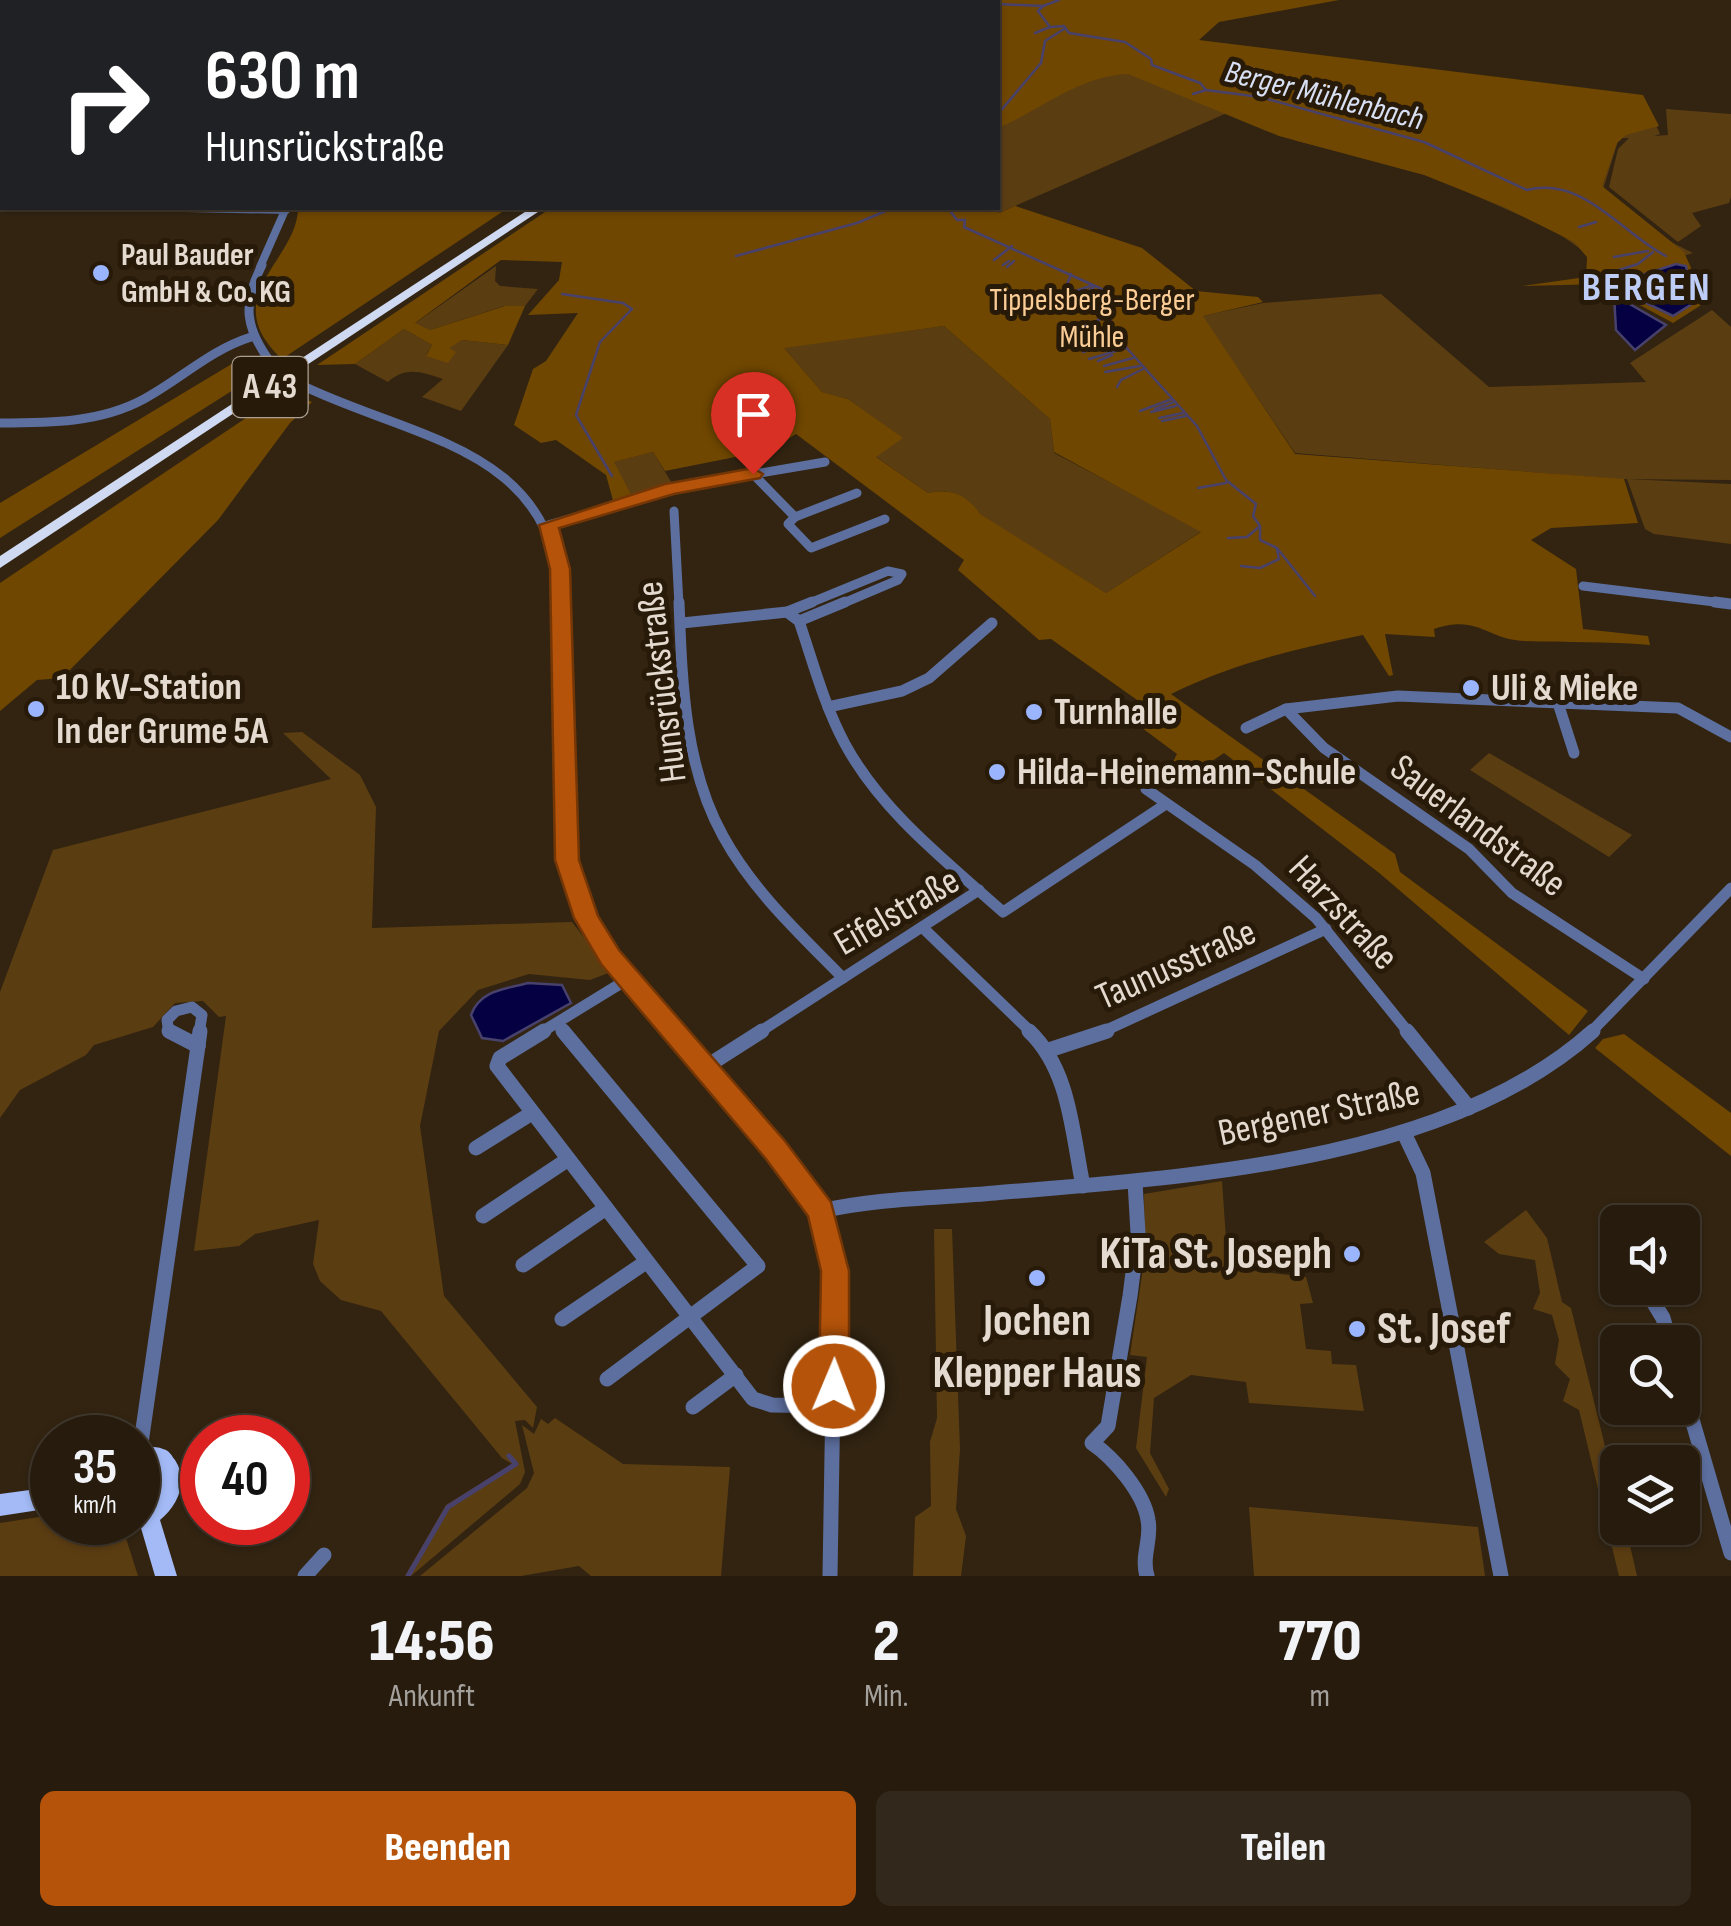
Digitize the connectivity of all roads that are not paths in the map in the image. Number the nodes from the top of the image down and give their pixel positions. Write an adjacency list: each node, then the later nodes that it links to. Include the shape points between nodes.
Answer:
1 (286, 210): 4 (street, via 249,288)
2 (519, 210): 13 (highway, A 43)
3 (535, 210): 14 (highway, A 43)
4 (251, 337): 5 (street, via 216,347 155,392 114,412 68,422); 12 (street, bridge, via 295,382 485,462 525,492)
5 (0, 423)
6 (825, 462): 7 (street)
7 (753, 474): 10 (street); 12 (street, via 671,488)
8 (856, 492): 10 (street)
9 (674, 511): 19 (street, Hunsrückstraße)
10 (795, 516): 11 (street, via 788,524 811,548)
11 (885, 519)
12 (548, 525): 34 (street, via 560,569 567,860 586,918)
13 (0, 550)
14 (0, 564)
15 (1583, 586): 16 (street)
16 (1731, 604)
17 (787, 612): 18 (street); 18 (street, via 888,570 902,574); 19 (street)
18 (799, 621): 22 (street)
19 (682, 623): 33 (street, Hunsrückstraße, via 694,754 710,810 749,876)
20 (992, 623): 22 (street, via 929,678)
21 (1558, 703): 23 (street, via 1398,696); 25 (street, via 1678,708); 26 (street)
22 (828, 707): 30 (street, via 870,784)
23 (1286, 709): 24 (street); 35 (street, Sauerlandstraße, via 1324,748 1469,849 1512,893)
24 (1246, 728)
25 (1731, 737)
26 (1574, 753)
27 (1146, 789): 28 (street, Harzstraße)
28 (1166, 804): 30 (street, Eifelstraße, via 1003,912); 32 (street, Harzstraße, via 1255,865)
29 (1731, 888): 35 (street, Bergener Straße)
30 (979, 890): 31 (street, Eifelstraße)
31 (922, 927): 33 (street, Eifelstraße); 38 (street)
32 (1326, 930): 38 (street, Taunusstraße, via 1118,1027); 40 (street, Harzstraße)
33 (844, 978): 39 (street, Eifelstraße)
34 (628, 979): 36 (street); 39 (street)
35 (1644, 979): 40 (street, Bergener Straße, via 1565,1054)
36 (557, 1022): 41 (street, via 497,1066); 52 (street, via 758,1266)
37 (198, 1046): 58 (street)
38 (1048, 1050): 46 (street, via 1059,1070)
39 (704, 1068): 48 (street)
40 (1469, 1108): 42 (street, Bergener Straße)
41 (532, 1113): 43 (street); 44 (street)
42 (1404, 1133): 45 (street, Bergener Straße); 71 (street, via 1423,1173)
43 (476, 1148)
44 (567, 1160): 47 (street); 49 (street)
45 (1135, 1182): 46 (street, Bergener Straße); 70 (street, via 1138,1233 1127,1315 1108,1426 1092,1443 1110,1456 1147,1514 1140,1558)
46 (1083, 1186): 48 (street, Bergener Straße, via 846,1204)
47 (606, 1208): 50 (street); 51 (street)
48 (821, 1212): 56 (street, via 835,1271)
49 (482, 1216)
50 (646, 1262): 52 (street); 53 (street)
51 (523, 1264)
52 (691, 1318): 54 (street); 55 (street)
53 (562, 1320)
54 (736, 1375): 56 (street, via 762,1404); 57 (street)
55 (607, 1379)
56 (834, 1406): 69 (street)
57 (693, 1407)
58 (144, 1415)
59 (1694, 1425): 65 (street)
60 (160, 1458): 62 (main road, via 172,1474)
61 (30, 1501): 63 (main road)
62 (160, 1503)
63 (0, 1504)
64 (154, 1545): 67 (main road)
65 (1731, 1553)
66 (324, 1555): 68 (street)
67 (166, 1576)
68 (305, 1576)
69 (830, 1576)
70 (1146, 1576)
71 (1501, 1576)

